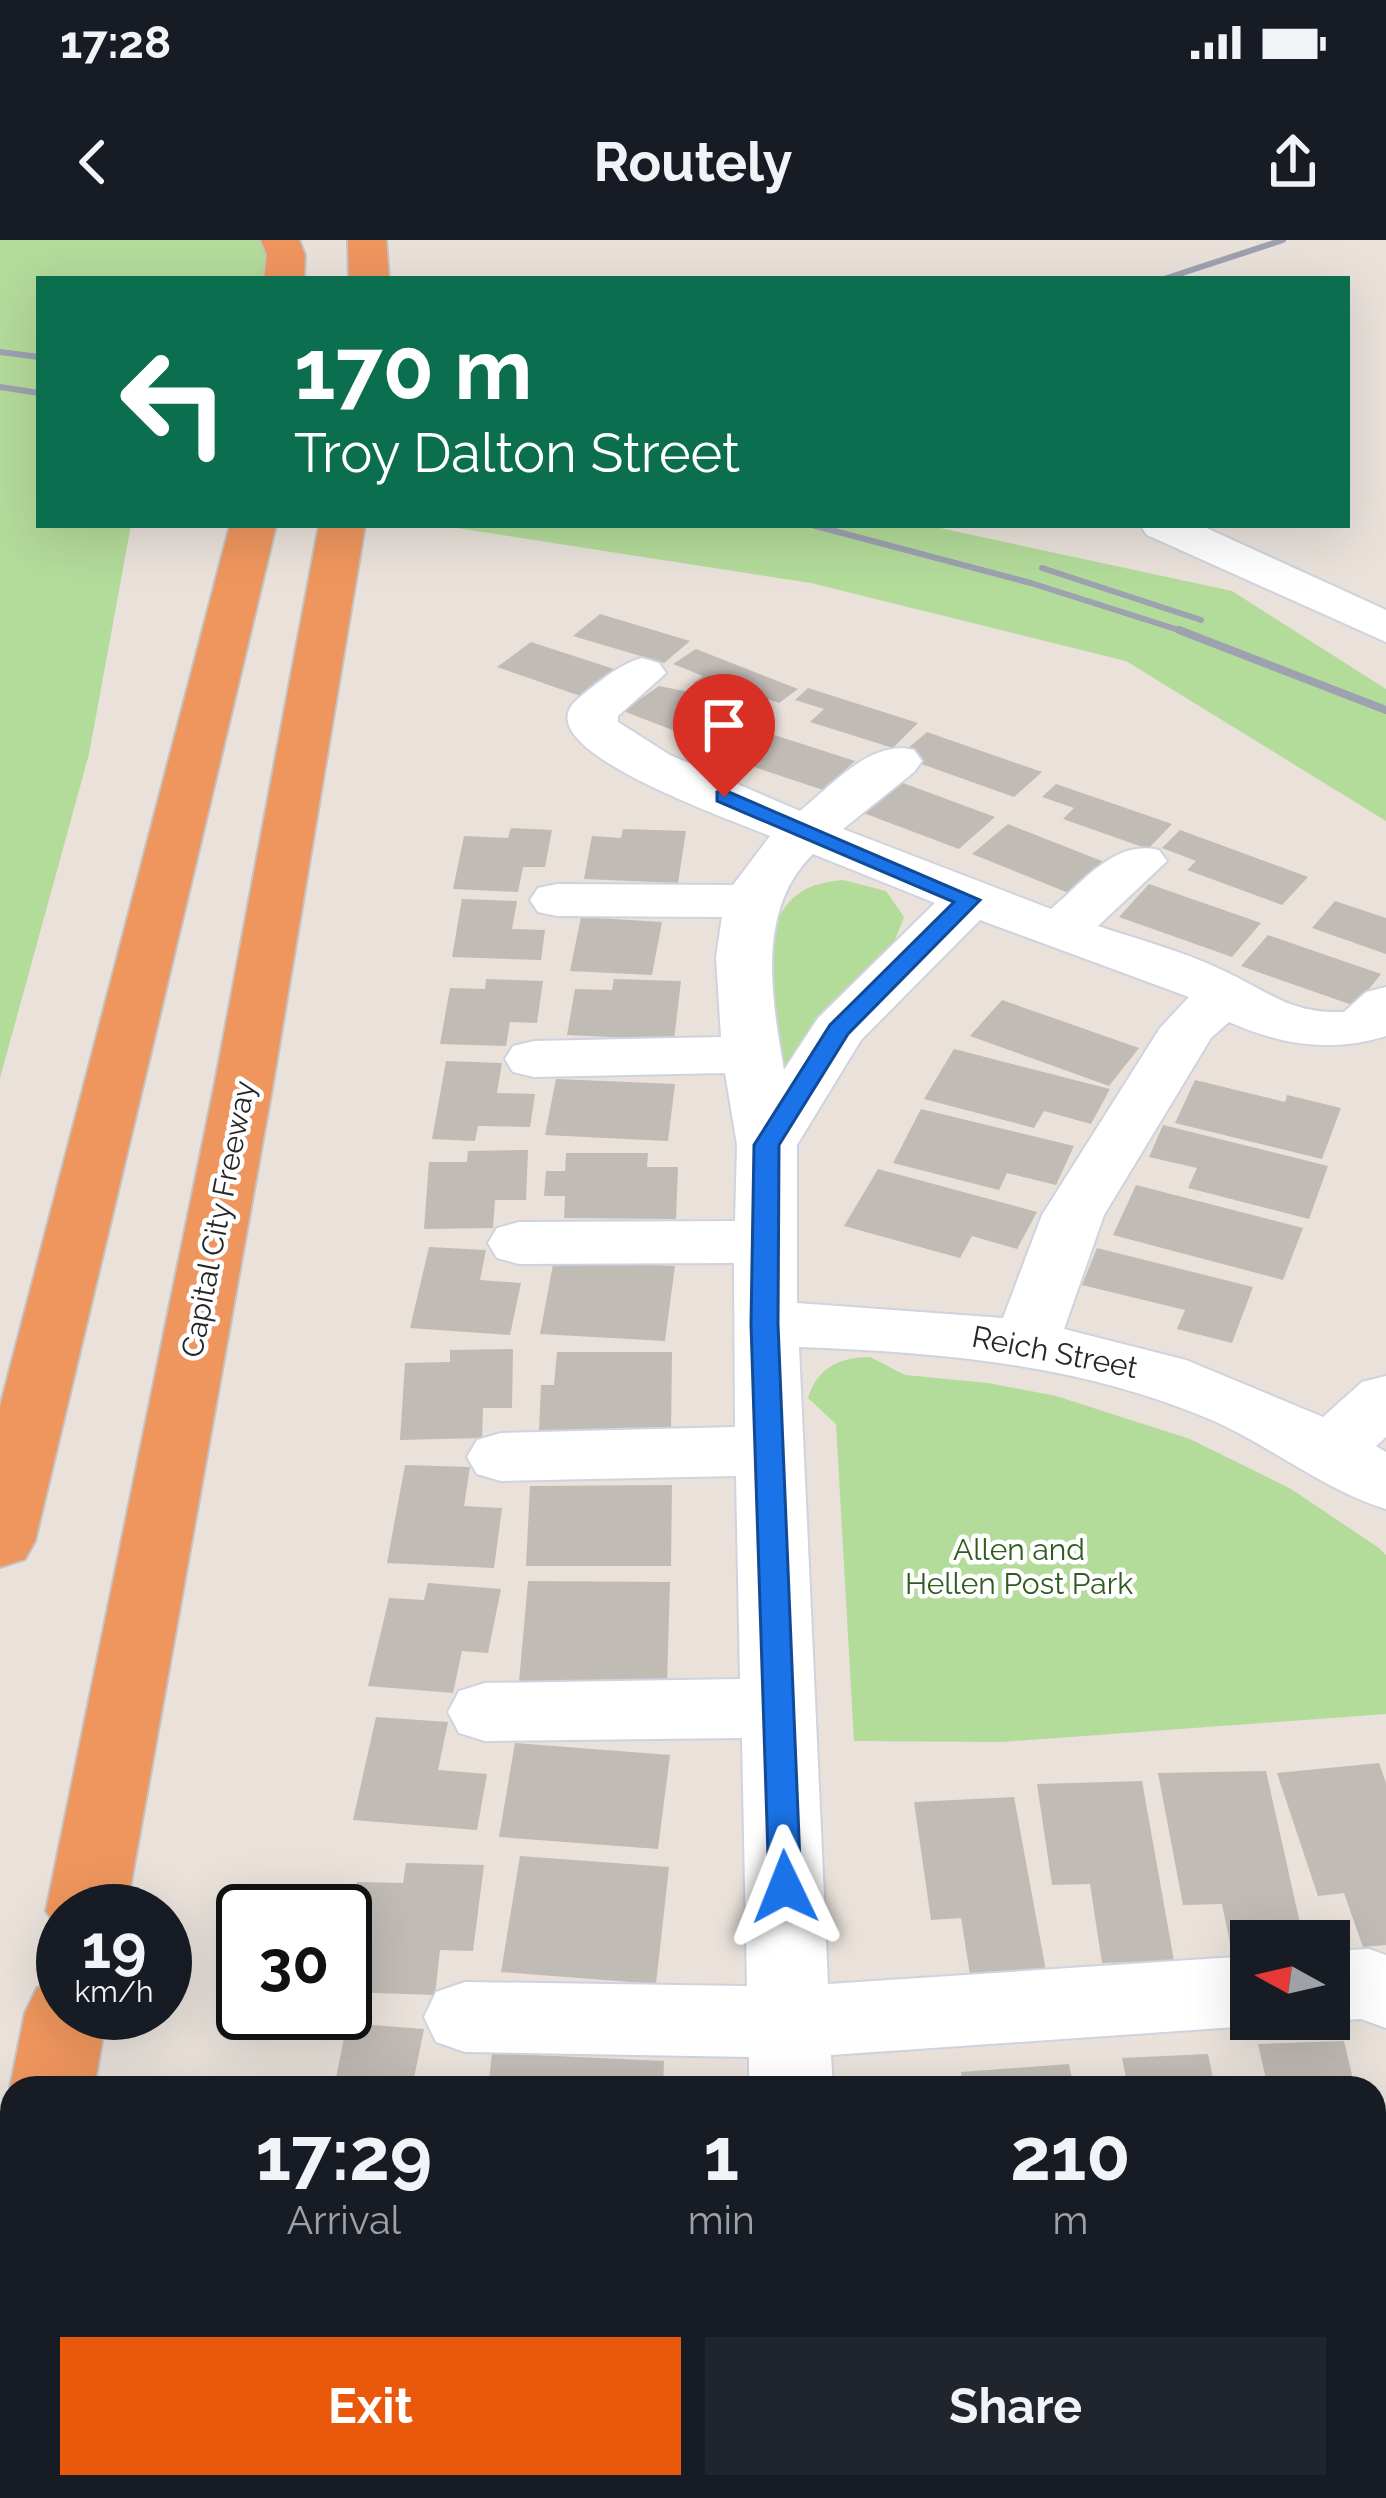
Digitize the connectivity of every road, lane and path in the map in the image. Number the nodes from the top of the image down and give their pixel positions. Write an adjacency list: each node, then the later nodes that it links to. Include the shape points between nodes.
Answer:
1 (280, 240): 3 (highway)
2 (367, 240): 4 (highway)
3 (284, 276)
4 (369, 276)
5 (253, 528): 30 (highway)
6 (341, 528): 33 (highway, Capital City Freeway)
7 (1169, 528): 8 (street)
8 (1386, 628)
9 (642, 674): 11 (street, via 593,711 604,737)
10 (896, 761): 11 (street)
11 (808, 835): 14 (street); 15 (street, via 774,862)
12 (1140, 861): 16 (street)
13 (557, 900): 15 (street)
14 (969, 900): 16 (street); 21 (street, via 838,1030)
15 (749, 901): 19 (street, via 744,974)
16 (1059, 931): 17 (street, via 1206,983)
17 (1221, 998): 18 (street, via 1294,1026 1331,1030 1368,1023); 25 (street, via 1190,1028 1073,1215)
18 (1386, 1004)
19 (754, 1054): 20 (street); 21 (street)
20 (534, 1058)
21 (767, 1145): 22 (street)
22 (765, 1242): 23 (street); 24 (street)
23 (519, 1243)
24 (765, 1324): 25 (street, Reich Street); 27 (street)
25 (1027, 1341): 29 (street, Reich Street, via 1141,1367 1272,1418)
26 (1386, 1399): 29 (street)
27 (769, 1451): 28 (street); 31 (street)
28 (501, 1457)
29 (1358, 1466)
30 (0, 1541)
31 (778, 1708): 32 (street); 39 (street)
32 (485, 1712)
33 (91, 1884)
34 (1350, 1985): 35 (street)
35 (1386, 1993)
36 (1230, 1994): 39 (street)
37 (465, 2018): 39 (street)
38 (61, 2040): 40 (highway)
39 (791, 2055)
40 (54, 2076)

